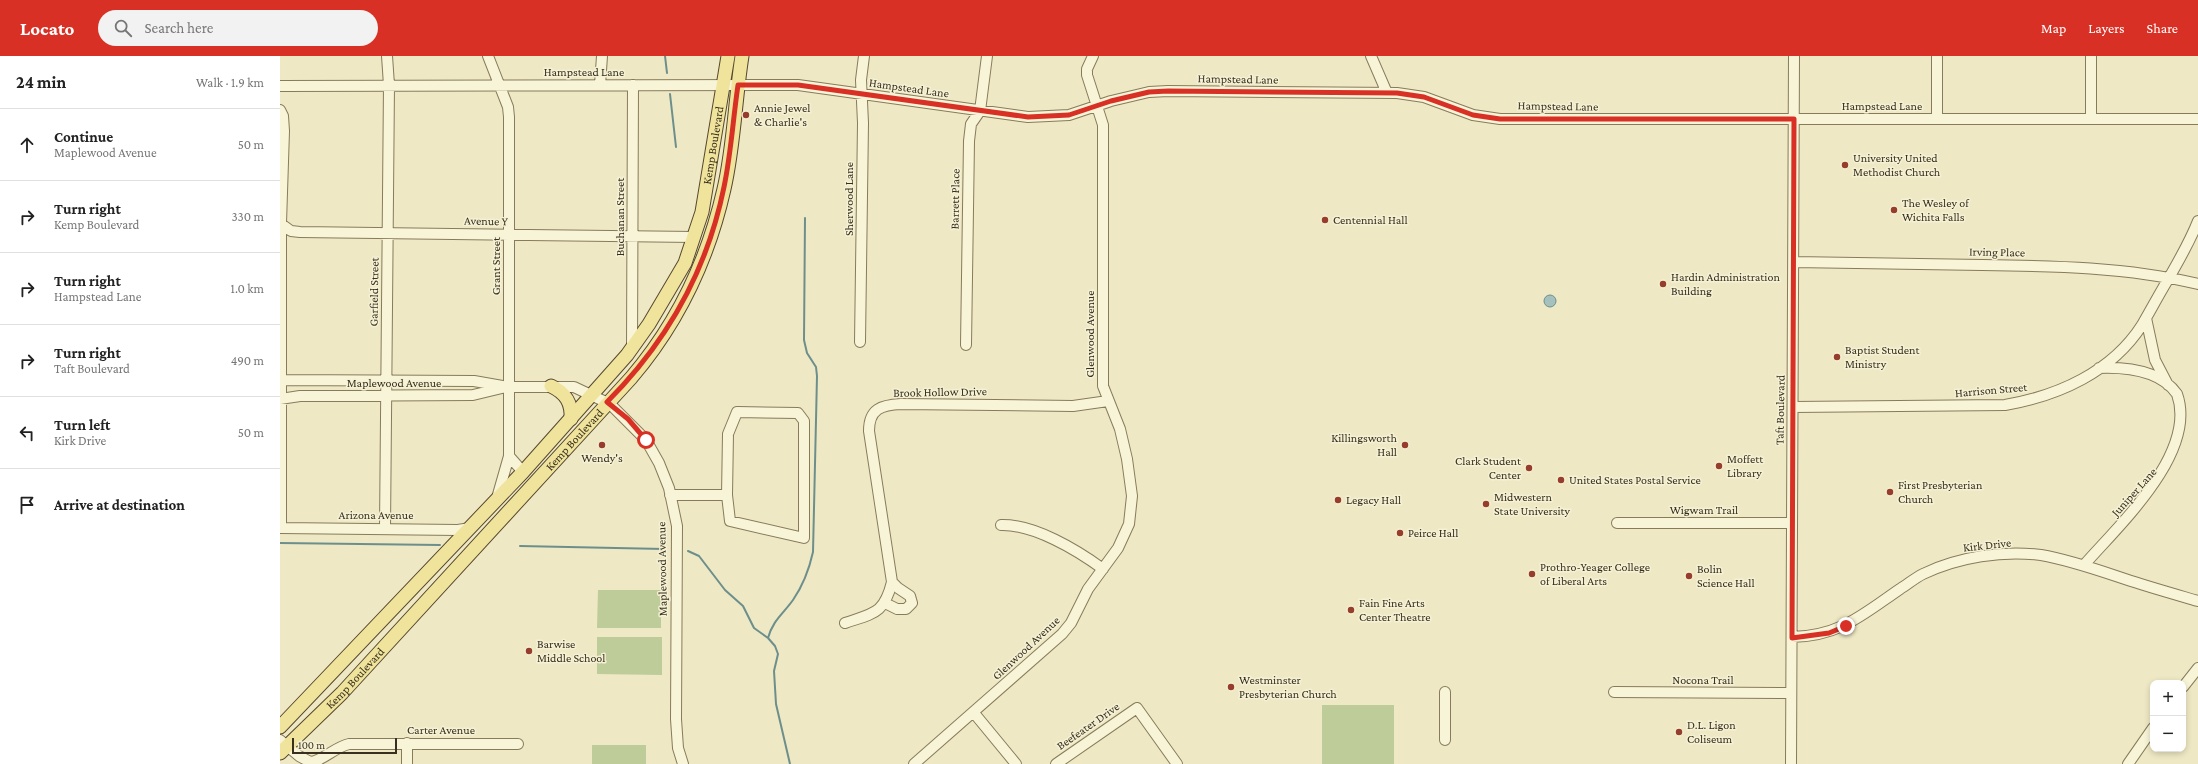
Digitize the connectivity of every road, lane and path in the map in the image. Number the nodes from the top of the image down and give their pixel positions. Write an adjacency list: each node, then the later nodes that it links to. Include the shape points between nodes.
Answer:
1 (387, 56): 16 (street, Garfield Street)
2 (488, 56): 17 (street, Grant Street)
3 (602, 56): 18 (street)
4 (728, 56): 13 (main road, Kemp Boulevard)
5 (742, 56): 14 (main road, Kemp Boulevard)
6 (864, 56): 21 (street, Sherwood Lane)
7 (987, 56): 24 (street, Barrett Place)
8 (1093, 56): 22 (street, Glenwood Avenue, via 1088,75)
9 (1371, 56): 20 (street)
10 (1794, 56): 25 (street, Taft Boulevard)
11 (1937, 56): 26 (street)
12 (2091, 56): 27 (street)
13 (724, 85): 14 (street, Hampstead Lane); 19 (street, Hampstead Lane); 34 (main road, Kemp Boulevard, via 702,212)
14 (738, 85): 21 (street, Hampstead Lane, via 798,85); 35 (main road, Kemp Boulevard, via 724,188)
15 (280, 86): 16 (street, Hampstead Lane)
16 (389, 86): 17 (street, Hampstead Lane); 31 (street, Garfield Street)
17 (500, 86): 18 (street, Hampstead Lane); 32 (street, Grant Street, via 510,117)
18 (600, 86): 19 (street, Hampstead Lane)
19 (632, 86): 33 (street, Buchanan Street)
20 (1387, 93): 22 (street, Hampstead Lane, via 1163,91 1149,92); 25 (street, Hampstead Lane, via 1424,97 1473,115 1500,119)
21 (862, 94): 24 (street, Hampstead Lane); 40 (street, Sherwood Lane)
22 (1097, 106): 24 (street, Hampstead Lane, via 1069,115 1028,117); 52 (street, Glenwood Avenue, via 1103,125 1103,386)
23 (280, 110): 30 (street, via 284,131)
24 (980, 111): 41 (street, Barrett Place, via 971,124 969,141)
25 (1794, 119): 26 (street, Hampstead Lane); 36 (street, Taft Boulevard)
26 (1937, 119): 27 (street, Hampstead Lane)
27 (2091, 119): 28 (street, Hampstead Lane)
28 (2198, 119)
29 (2198, 221): 37 (street, Harrison Street)
30 (281, 223): 31 (street, Avenue Y, via 291,231 300,232); 44 (street)
31 (388, 232): 32 (street, Avenue Y); 45 (street, Garfield Street)
32 (509, 235): 33 (street, Avenue Y); 48 (street, Grant Street)
33 (632, 237): 34 (street, Avenue Y); 42 (street, Buchanan Street)
34 (694, 237): 35 (main road); 42 (main road, Kemp Boulevard, via 685,263 670,291)
35 (710, 240): 53 (main road, Kemp Boulevard, via 691,287 671,324 642,365)
36 (1794, 262): 37 (street, Irving Place, via 2052,266); 54 (street, Taft Boulevard)
37 (2169, 277): 38 (street, Irving Place); 39 (street, Harrison Street)
38 (2198, 284)
39 (2146, 318): 43 (street, Harrison Street, via 2121,350); 46 (street, Juniper Lane, via 2152,350)
40 (860, 342)
41 (966, 345)
42 (632, 348): 49 (main road, Kemp Boulevard)
43 (2099, 368): 46 (street, Juniper Lane, via 2137,370); 54 (street, Harrison Street, via 2070,387 2030,401 2005,404)
44 (281, 380): 45 (street, Maplewood Avenue); 51 (street)
45 (386, 380): 48 (street, Maplewood Avenue, via 474,381); 50 (street, Garfield Street)
46 (2168, 385): 67 (street, Juniper Lane, via 2179,398 2186,420 2186,435 2181,452 2151,495)
47 (551, 386): 48 (street, Maplewood Avenue); 49 (street, Maplewood Avenue, via 574,387); 55 (main road, via 565,395 572,411)
48 (508, 387): 50 (street, Maplewood Avenue, via 473,395); 56 (street, Grant Street)
49 (593, 394): 53 (street, Maplewood Avenue); 55 (main road, Kemp Boulevard)
50 (386, 396): 51 (street, Maplewood Avenue); 65 (street, Garfield Street)
51 (281, 398): 65 (street, Arizona Avenue, via 281,528)
52 (1108, 401): 68 (street, Glenwood Avenue, via 1120,429 1132,496 1129,524 1118,548); 69 (street, Brook Hollow Drive, via 1073,406 901,404 882,407 874,412 870,419 869,431)
53 (607, 402): 58 (main road, Kemp Boulevard); 59 (street, Maplewood Avenue, via 628,419 646,440 659,463)
54 (1793, 407): 63 (street, Taft Boulevard)
55 (571, 419): 57 (main road, Kemp Boulevard)
56 (509, 456): 57 (street); 61 (street, Grant Street)
57 (523, 472): 58 (main road); 61 (main road, Kemp Boulevard)
58 (534, 482): 75 (main road, Kemp Boulevard)
59 (670, 495): 60 (street); 90 (street, Maplewood Avenue, via 677,526 676,719 678,748)
60 (727, 495): 60 (street, via 728,434 737,412 798,413 804,421 804,538 730,521)
61 (496, 500): 66 (main road, Kemp Boulevard)
62 (1617, 523): 63 (street, Wigwam Trail)
63 (1791, 523): 73 (street, Taft Boulevard)
64 (1001, 525): 68 (street, via 1015,525 1067,546 1083,554)
65 (385, 528): 66 (street, Arizona Avenue)
66 (470, 528): 74 (main road, Kemp Boulevard)
67 (2084, 565): 70 (street, Kirk Drive); 73 (street, Kirk Drive, via 2041,555 2008,554 1953,563 1922,574 1846,626 1817,635)
68 (1103, 570): 81 (street, Glenwood Avenue, via 1088,588 1071,623 1062,634)
69 (892, 582): 71 (street, Brook Hollow Drive); 71 (street, via 910,596 912,603 906,609 897,609)
70 (2198, 601)
71 (885, 603): 72 (street, via 877,611)
72 (845, 623)
73 (1792, 638): 80 (street, Taft Boulevard)
74 (360, 644): 75 (main road); 82 (main road, Kemp Boulevard)
75 (375, 657): 87 (main road, Kemp Boulevard, via 342,693)
76 (2198, 668): 77 (street)
77 (2186, 683)
78 (1445, 692): 84 (street)
79 (1614, 692): 80 (street, Nocona Trail)
80 (1791, 693): 95 (street, Taft Boulevard)
81 (974, 713): 91 (street, Glenwood Avenue); 92 (street)
82 (280, 727)
83 (2150, 732): 96 (street)
84 (1444, 740)
85 (407, 743): 86 (street, Carter Avenue); 88 (street, Carter Avenue, via 342,745); 89 (street)
86 (518, 744)
87 (282, 746): 88 (street, Carter Avenue)
88 (309, 763)
89 (407, 764)
90 (683, 764)
91 (914, 764)
92 (1016, 764)
93 (1056, 764): 94 (street, Beefeater Drive, via 1137,708)
94 (1177, 764)
95 (1791, 764)
96 (2128, 764)

